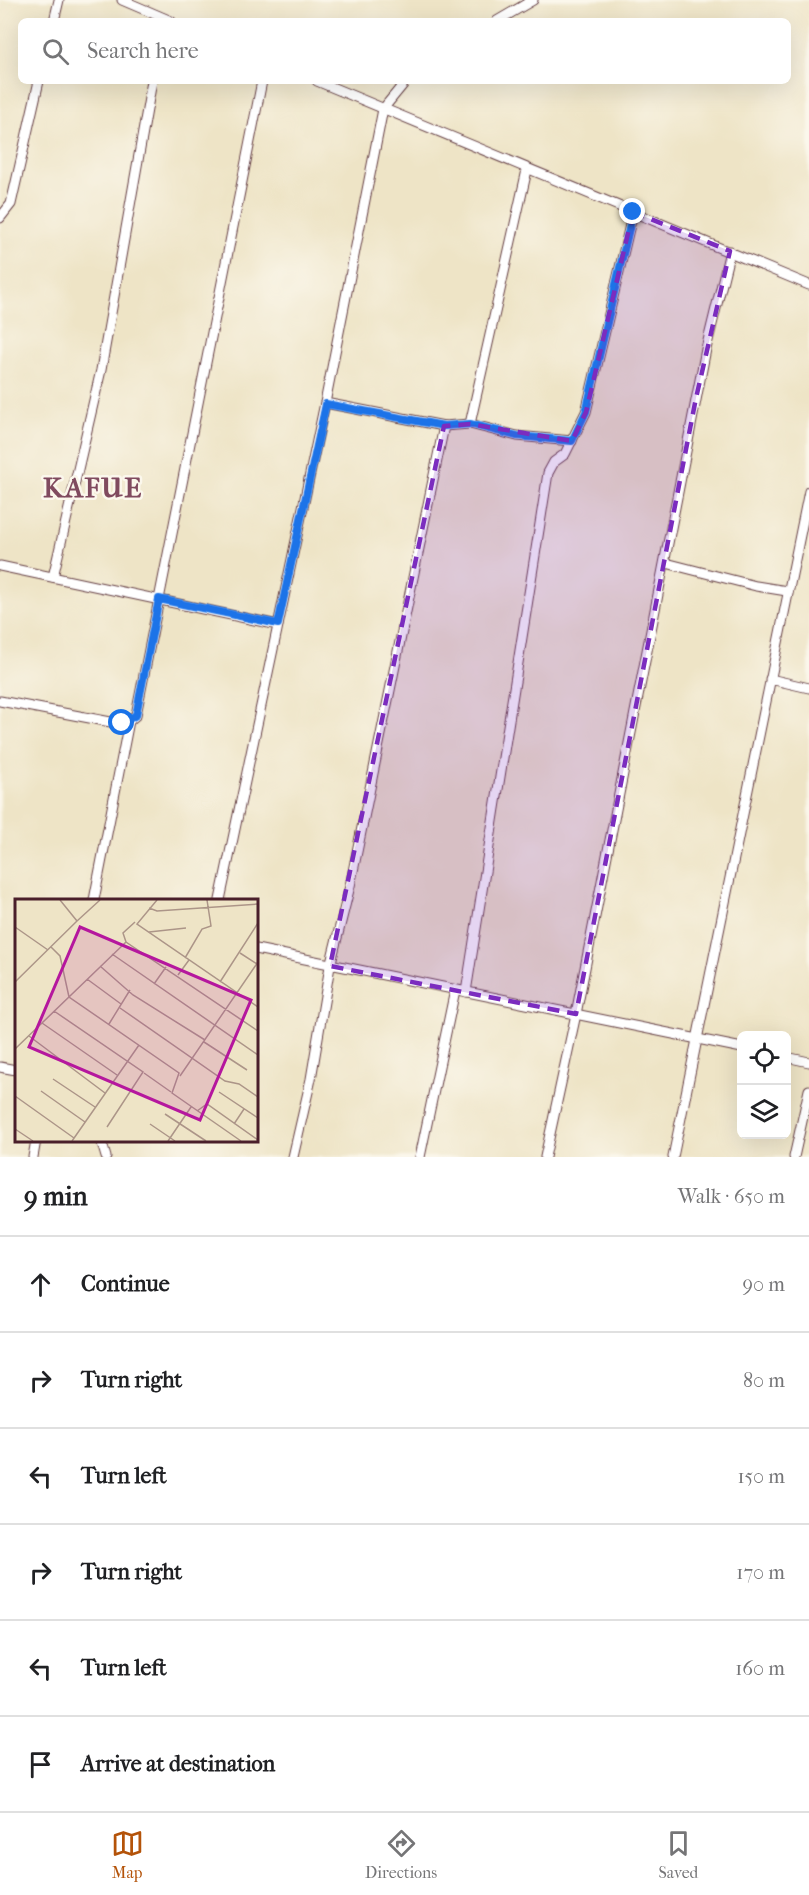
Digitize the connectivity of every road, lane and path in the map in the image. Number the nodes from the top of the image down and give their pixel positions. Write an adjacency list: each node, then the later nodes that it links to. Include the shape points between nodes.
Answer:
1 (59, 0): 4 (street)
2 (122, 0): 5 (street)
3 (533, 0): 6 (street)
4 (55, 18)
5 (163, 18)
6 (503, 18)
7 (38, 84): 15 (street, via 11,204)
8 (151, 84): 25 (street, via 101,370)
9 (261, 84): 27 (street)
10 (324, 84): 12 (street)
11 (404, 84): 12 (street)
12 (383, 109): 13 (street); 18 (street)
13 (527, 170): 14 (street); 19 (street)
14 (633, 212): 16 (street); 21 (street, via 586,412)
15 (0, 218)
16 (730, 251): 17 (street); 23 (street, via 706,349)
17 (809, 285)
18 (326, 404): 20 (street); 28 (street)
19 (470, 424): 20 (street); 21 (street, via 517,436)
20 (444, 426): 36 (street, via 353,874)
21 (572, 441): 38 (street, via 548,473)
22 (809, 491): 26 (street)
23 (666, 563): 26 (street); 39 (street)
24 (0, 566): 25 (street)
25 (53, 577): 27 (street)
26 (787, 591): 29 (street)
27 (159, 599): 28 (street); 32 (street, via 136,715)
28 (278, 624): 34 (street)
29 (770, 679): 30 (street); 40 (street)
30 (809, 688)
31 (0, 701): 32 (street, via 116,723)
32 (129, 721): 33 (street)
33 (94, 899)
34 (220, 899)
35 (258, 949): 36 (street)
36 (330, 966): 37 (street); 51 (street)
37 (455, 990): 38 (street); 52 (street)
38 (466, 992): 39 (street)
39 (576, 1014): 40 (street); 53 (street)
40 (698, 1039): 41 (street); 54 (street)
41 (737, 1047)
42 (791, 1059): 43 (street)
43 (809, 1062)
44 (0, 1067): 45 (street)
45 (15, 1070)
46 (809, 1090): 55 (street)
47 (36, 1142): 49 (street)
48 (102, 1142): 50 (street)
49 (33, 1157)
50 (106, 1157)
51 (293, 1157)
52 (420, 1157)
53 (545, 1157)
54 (673, 1157)
55 (794, 1157)

